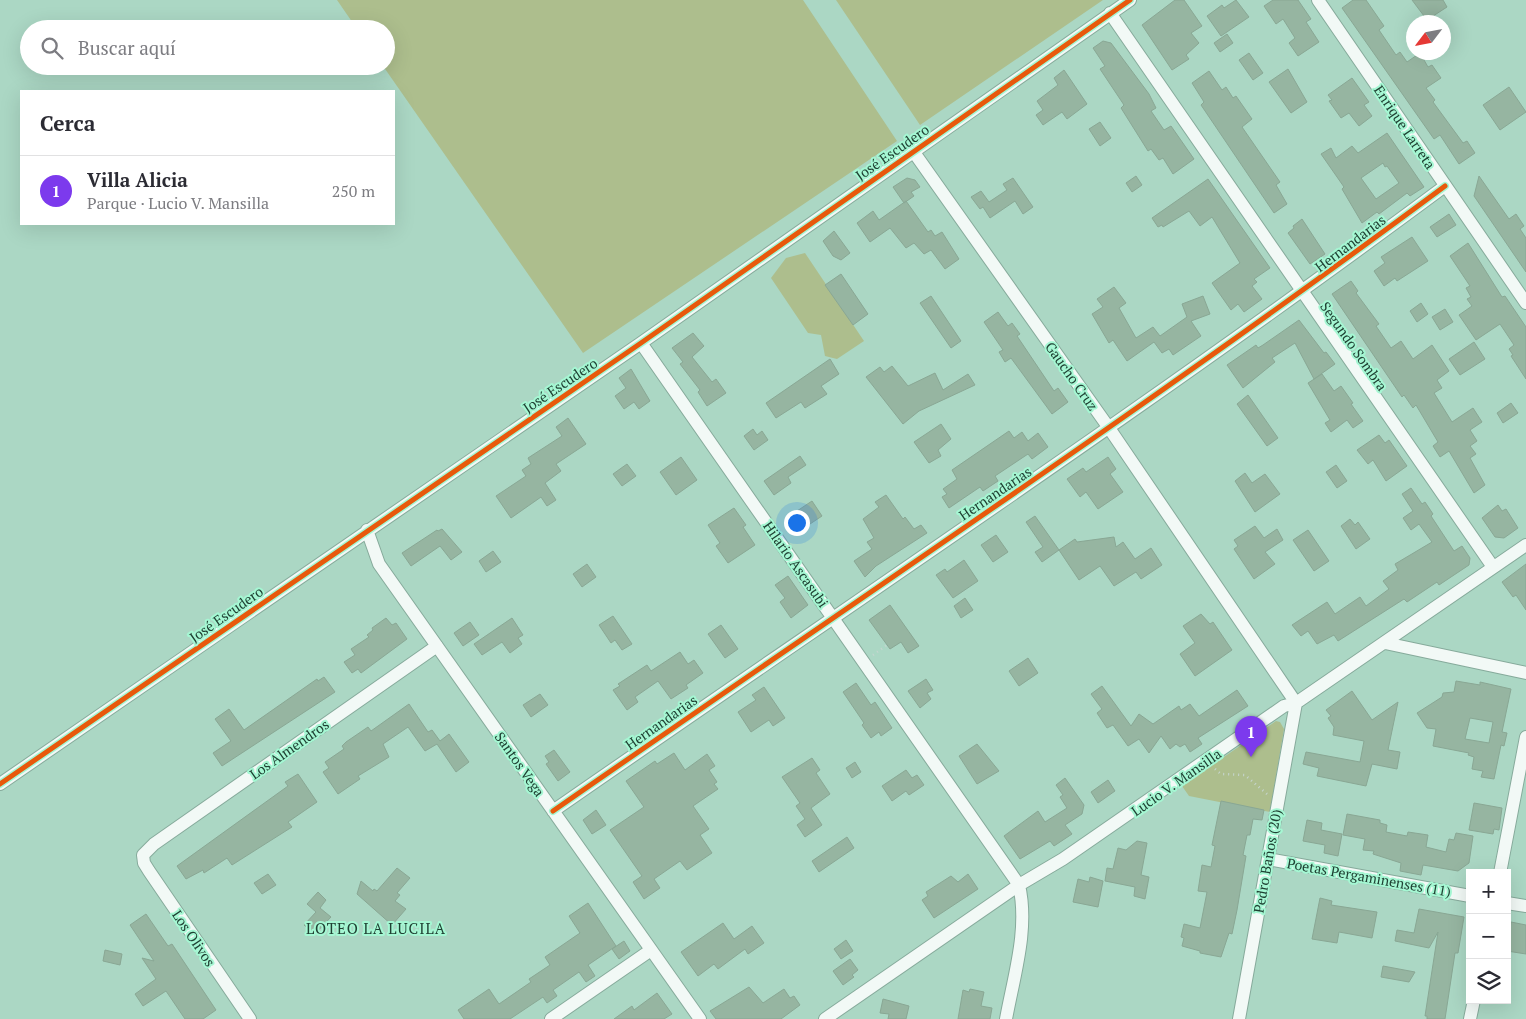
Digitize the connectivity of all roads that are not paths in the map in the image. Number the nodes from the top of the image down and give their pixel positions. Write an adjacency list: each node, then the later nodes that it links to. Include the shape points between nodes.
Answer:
1 (1130, 0): 3 (street, José Escudero)
2 (1318, 0): 5 (street, Enrique Larreta)
3 (1110, 13): 4 (street, José Escudero); 6 (street, Segundo Sombra)
4 (913, 151): 8 (street, José Escudero); 9 (street, Gaucho Cruz)
5 (1445, 186): 6 (street, Hernandarias); 7 (street, Enrique Larreta)
6 (1303, 292): 9 (street, Hernandarias); 12 (street, Segundo Sombra)
7 (1526, 303)
8 (641, 342): 10 (street, José Escudero); 13 (street, Hilario Ascasubi)
9 (1108, 428): 13 (street, Hernandarias); 17 (street, Gaucho Cruz)
10 (367, 530): 15 (street, Santos Vega, via 379,564); 19 (street, José Escudero)
11 (1526, 545): 12 (street, Lucio V. Mansilla)
12 (1494, 567): 14 (street, Lucio V. Mansilla)
13 (833, 617): 20 (street, Hernandarias); 24 (street, Hilario Ascasubi)
14 (1385, 643): 16 (street); 17 (street, Lucio V. Mansilla)
15 (437, 646): 20 (street, Santos Vega); 21 (street, Los Almendros, via 154,844)
16 (1526, 673)
17 (1296, 703): 22 (street, Pedro Baños (20)); 24 (street, Lucio V. Mansilla, via 1284,706 1064,859)
18 (1526, 737): 23 (street)
19 (0, 784)
20 (553, 811): 28 (street, Santos Vega)
21 (143, 855): 30 (street, Los Olivos, via 148,871)
22 (1268, 859): 25 (street, Poetas Pergaminenses (11)); 35 (street, Pedro Baños (20))
23 (1501, 869)
24 (1019, 885): 33 (street, Lucio V. Mansilla); 34 (street, via 1024,907 1022,929)
25 (1466, 895)
26 (1511, 904): 27 (street)
27 (1526, 906)
28 (651, 950): 31 (street); 32 (street, Santos Vega)
29 (1473, 1004): 36 (street)
30 (250, 1019)
31 (551, 1019)
32 (700, 1019)
33 (825, 1019)
34 (1006, 1019)
35 (1239, 1019)
36 (1470, 1019)

